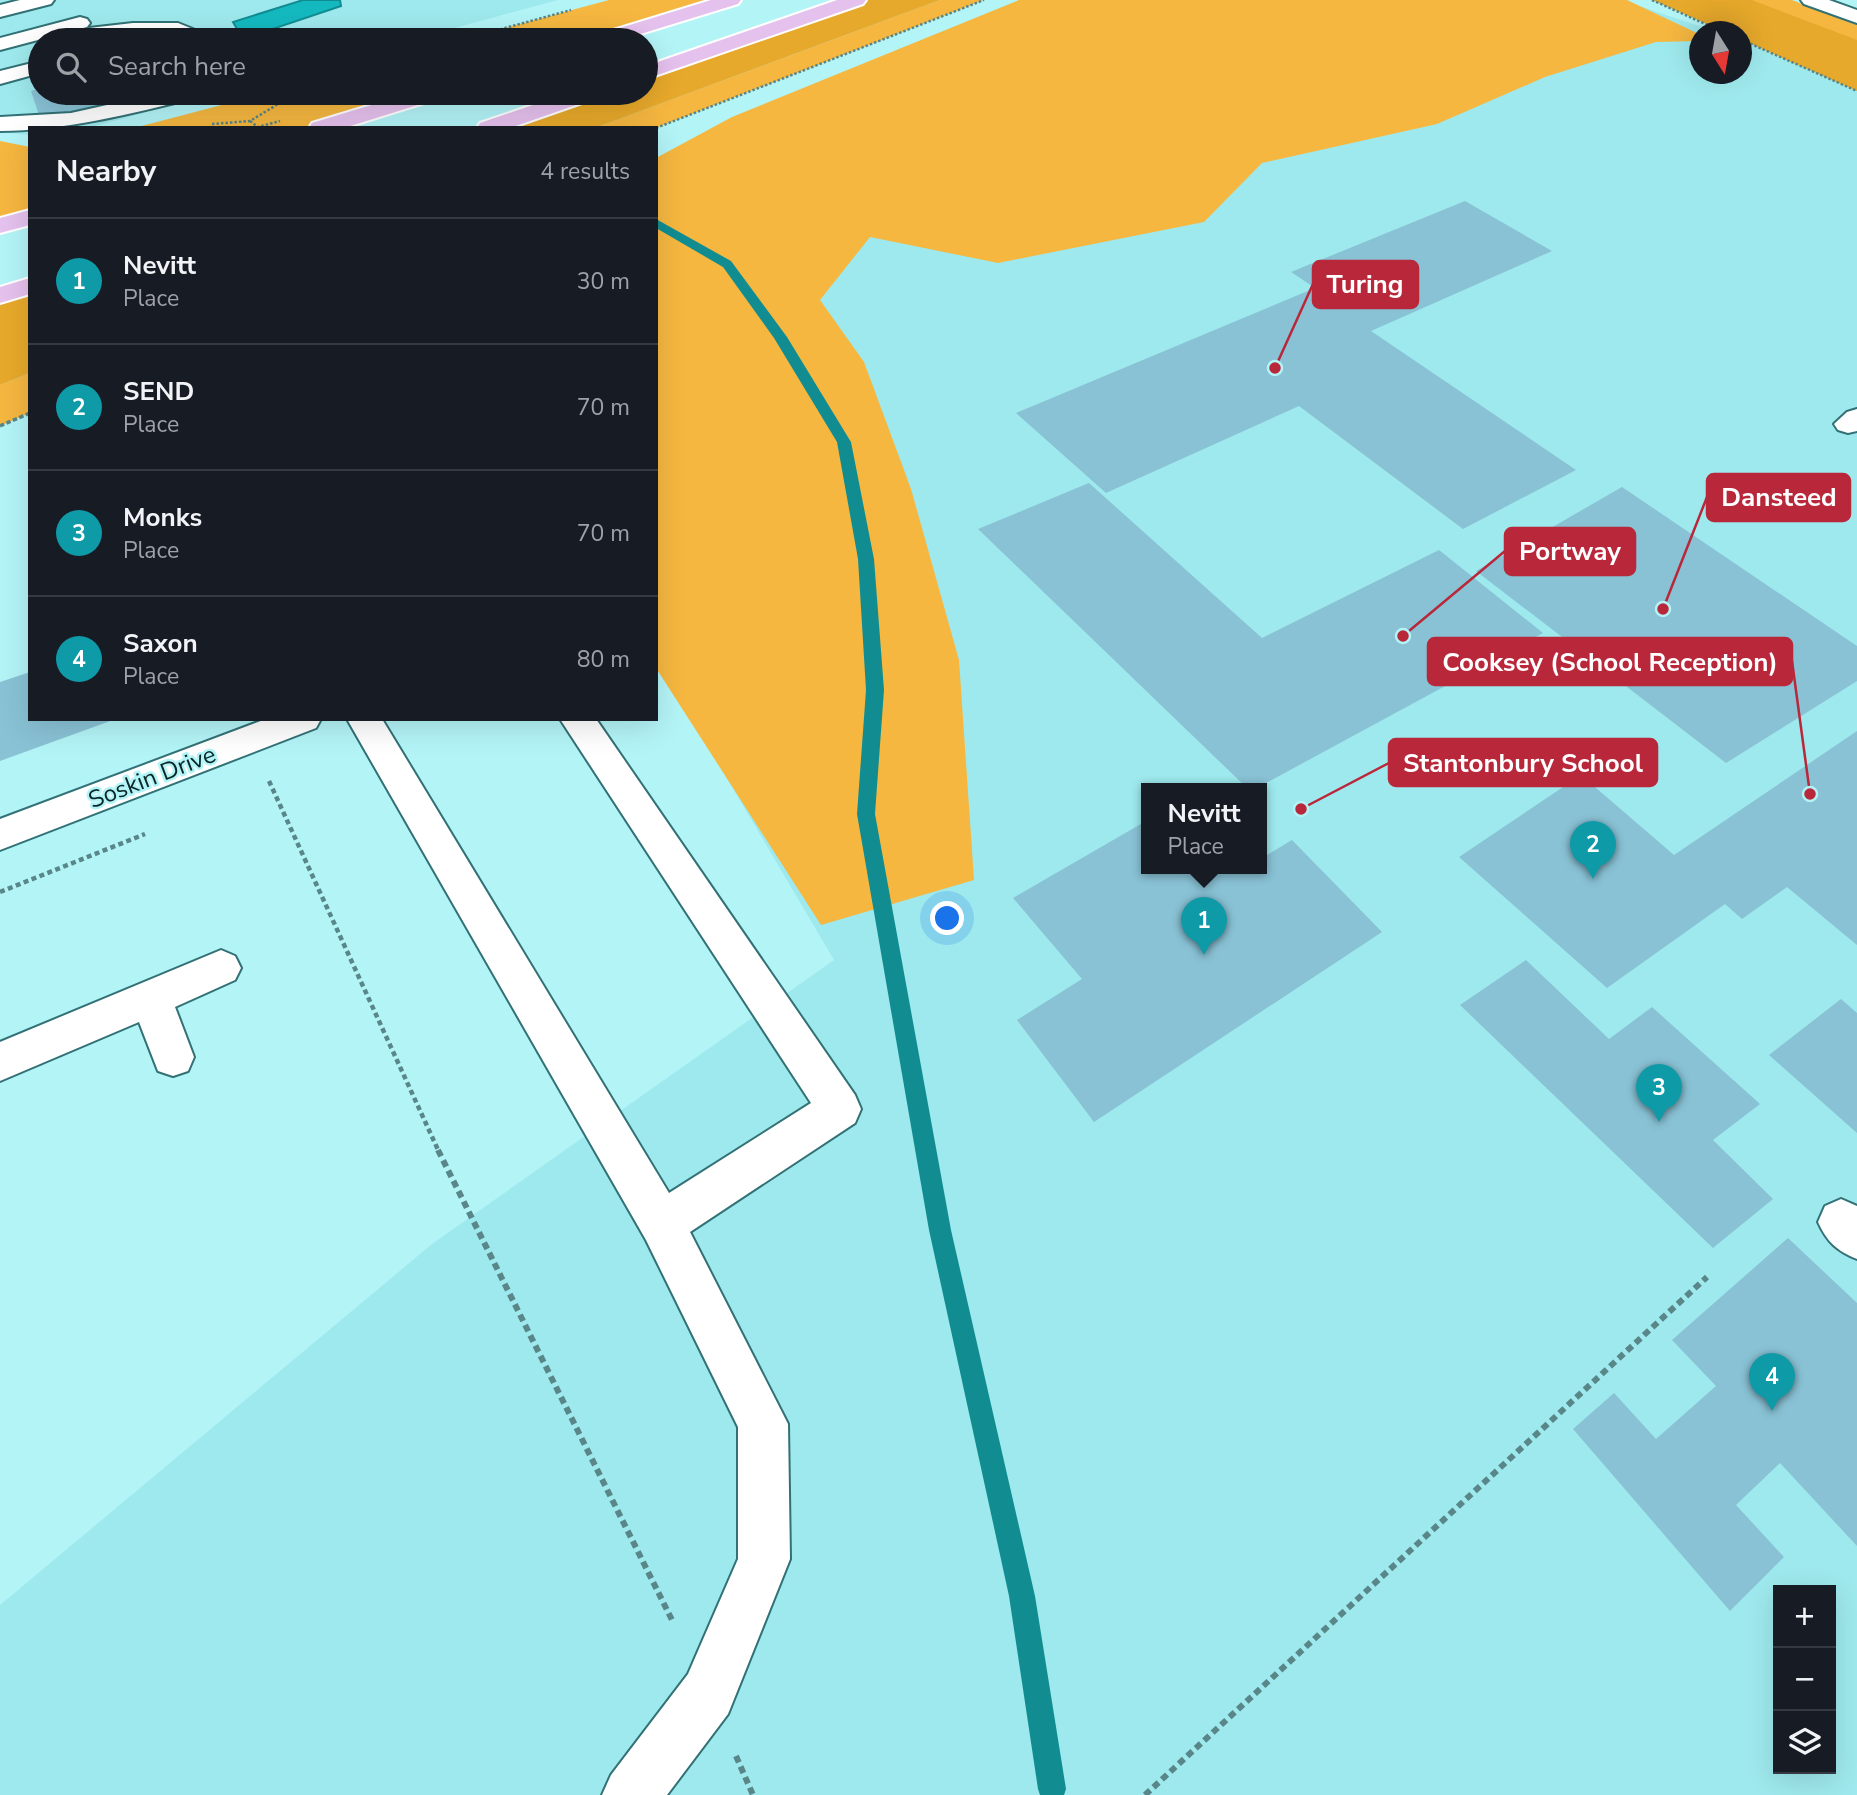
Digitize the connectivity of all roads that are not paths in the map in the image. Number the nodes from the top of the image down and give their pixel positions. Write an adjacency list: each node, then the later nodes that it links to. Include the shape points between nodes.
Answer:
1 (44, 0): 6 (street)
2 (65, 0): 8 (street)
3 (730, 0): 9 (main road)
4 (856, 0): 12 (main road)
5 (1811, 0): 7 (street)
6 (0, 11)
7 (1857, 17)
8 (84, 28)
9 (640, 28)
10 (28, 40): 11 (street)
11 (0, 44)
12 (658, 69)
13 (28, 70): 14 (street)
14 (0, 78)
15 (131, 105): 18 (street, via 29,125)
16 (394, 105): 19 (main road)
17 (554, 105): 20 (main road)
18 (0, 124)
19 (326, 126)
20 (494, 126)
21 (28, 287): 22 (main road)
22 (0, 295)
23 (299, 721): 26 (street, Soskin Drive)
24 (364, 721): 31 (street)
25 (578, 721): 31 (street, via 840,1108)
26 (0, 835)
27 (221, 968): 28 (street)
28 (151, 998): 29 (street); 30 (street)
29 (173, 1057)
30 (0, 1062)
31 (662, 1224): 32 (street, via 763,1424 764,1559 708,1694)
32 (631, 1795)

